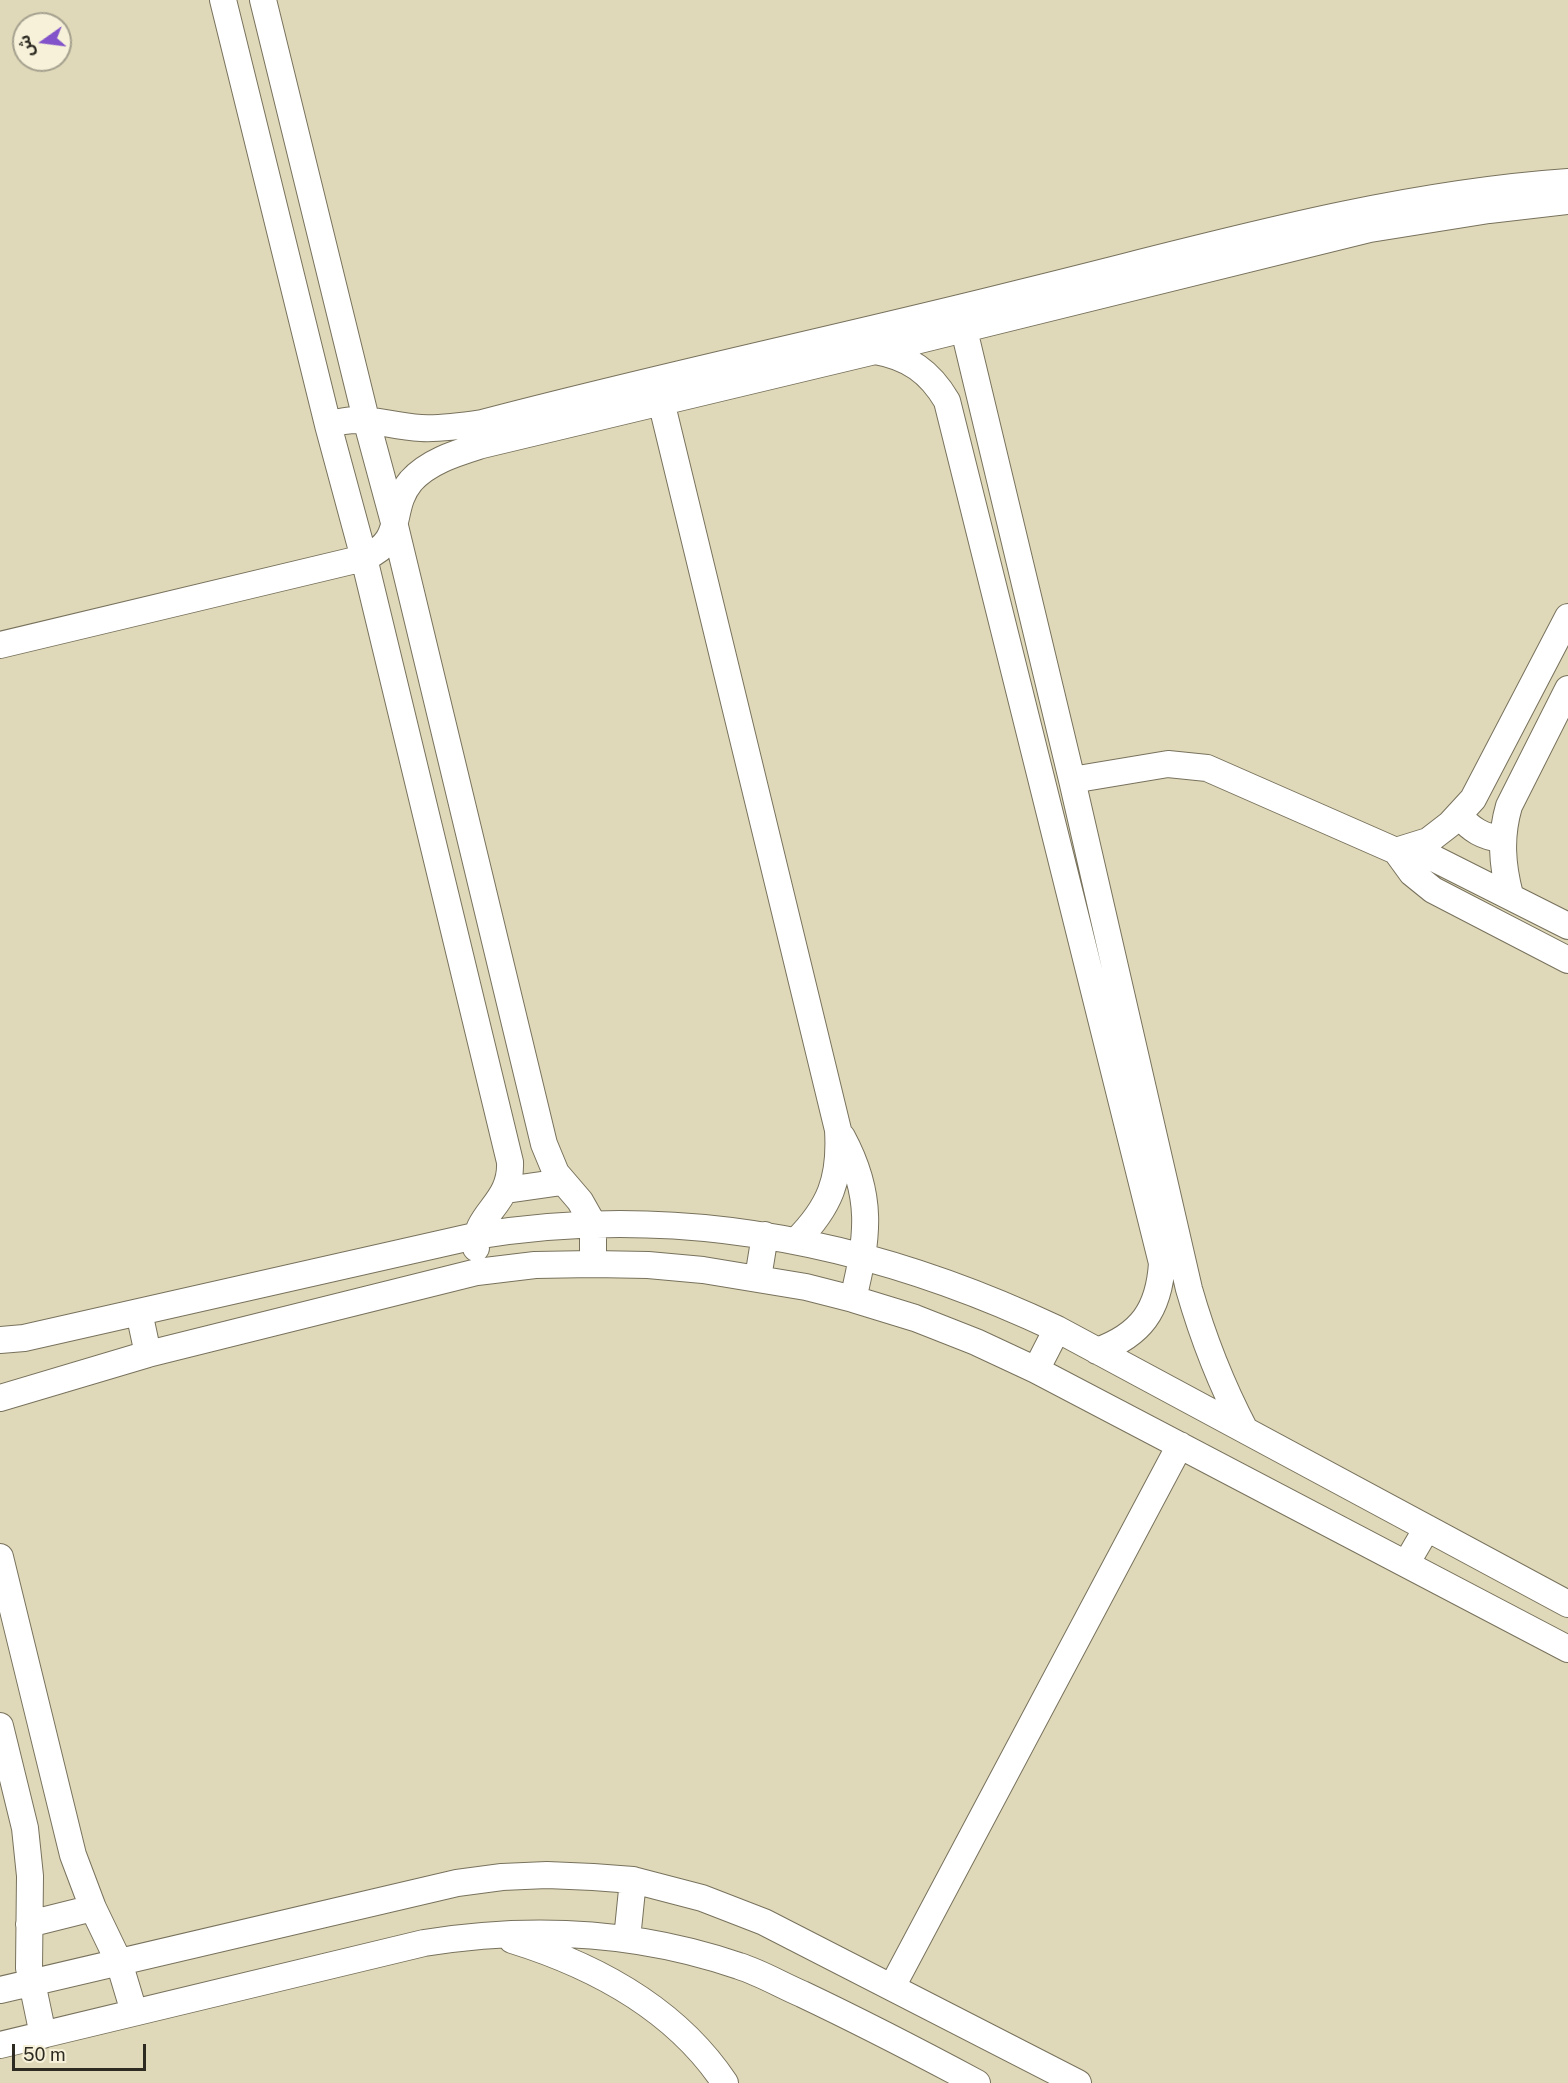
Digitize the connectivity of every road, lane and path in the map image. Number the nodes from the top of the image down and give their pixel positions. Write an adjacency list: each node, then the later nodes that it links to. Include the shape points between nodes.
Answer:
1 (223, 0): 10 (street)
2 (263, 0): 9 (street)
3 (1568, 182): 5 (street, via 1447,195 1366,210)
4 (1568, 201): 5 (street)
5 (1249, 247): 6 (street)
6 (961, 318): 7 (street); 12 (street, via 774,351); 19 (street)
7 (875, 351): 8 (street); 25 (street, via 902,358 925,372 947,401)
8 (661, 401): 12 (street); 32 (street)
9 (366, 419): 10 (street); 11 (street); 14 (street)
10 (328, 425): 15 (street)
11 (422, 428): 12 (street); 13 (street, via 423,447)
12 (504, 428): 13 (street)
13 (434, 464): 14 (street, via 410,483 402,496)
14 (395, 526): 15 (street, via 384,546); 27 (street)
15 (364, 558): 17 (street); 28 (street)
16 (1568, 617): 20 (street, via 1473,799)
17 (0, 645)
18 (1568, 689): 21 (street, via 1509,806)
19 (1072, 780): 22 (street, via 1168,764 1207,768); 24 (street)
20 (1459, 815): 21 (street, via 1478,832); 22 (street, via 1428,841)
21 (1502, 839): 23 (street)
22 (1396, 851): 23 (street, via 1431,857); 29 (street, via 1412,873 1433,890)
23 (1510, 896): 26 (street)
24 (1100, 903): 25 (street); 36 (street)
25 (1074, 909): 36 (street)
26 (1568, 926)
27 (494, 940): 28 (street); 30 (street)
28 (457, 948): 31 (street)
29 (1568, 960)
30 (531, 1092): 31 (street); 33 (street, via 547,1154)
31 (494, 1099): 34 (street, via 510,1162)
32 (838, 1130): 39 (street, via 839,1155 830,1195 813,1224); 40 (street, via 850,1153 865,1204)
33 (562, 1182): 34 (street); 35 (street, via 580,1201)
34 (506, 1190): 38 (street)
35 (593, 1224): 37 (street, via 708,1228); 38 (street); 41 (street)
36 (1164, 1224): 50 (street, via 1161,1283 1156,1302 1132,1333); 54 (street, via 1190,1288 1207,1347)
37 (765, 1235): 39 (street); 43 (street)
38 (475, 1236): 42 (street); 44 (street)
39 (796, 1241): 40 (street)
40 (863, 1256): 45 (street); 48 (street, via 965,1289)
41 (593, 1264): 42 (street); 43 (street, via 670,1267)
42 (477, 1272): 47 (street)
43 (758, 1278): 45 (street)
44 (276, 1280): 46 (street); 47 (street)
45 (853, 1299): 52 (street, via 915,1318)
46 (139, 1312): 49 (street); 51 (street)
47 (285, 1320): 51 (street)
48 (1057, 1329): 50 (street); 52 (street)
49 (0, 1340)
50 (1097, 1351): 54 (street)
51 (148, 1354): 53 (street)
52 (1036, 1370): 55 (street)
53 (0, 1398)
54 (1245, 1430): 56 (street)
55 (1180, 1445): 58 (street); 73 (street)
56 (1426, 1528): 58 (street); 59 (street)
57 (0, 1557): 64 (street)
58 (1406, 1564): 61 (street)
59 (1546, 1592): 60 (street); 61 (street)
60 (1568, 1604)
61 (1526, 1627): 62 (street)
62 (1568, 1649)
63 (0, 1726): 65 (street)
64 (63, 1819): 65 (street); 67 (street)
65 (25, 1828): 68 (street)
66 (633, 1880): 70 (street); 71 (street, via 547,1875 457,1883); 73 (street, via 734,1909)
67 (93, 1908): 68 (street); 71 (street)
68 (29, 1924): 72 (street)
69 (492, 1934): 70 (street, via 560,1933); 75 (street, via 424,1943); 78 (street, via 581,1964 622,1986 693,2044)
70 (627, 1939): 79 (street, via 742,1966 867,2025)
71 (119, 1962): 72 (street); 75 (street)
72 (31, 1983): 74 (street); 76 (street)
73 (892, 1987): 80 (street)
74 (0, 1990)
75 (134, 2012): 76 (street)
76 (43, 2035): 77 (street)
77 (0, 2045)
78 (725, 2083)
79 (976, 2083)
80 (1078, 2083)

